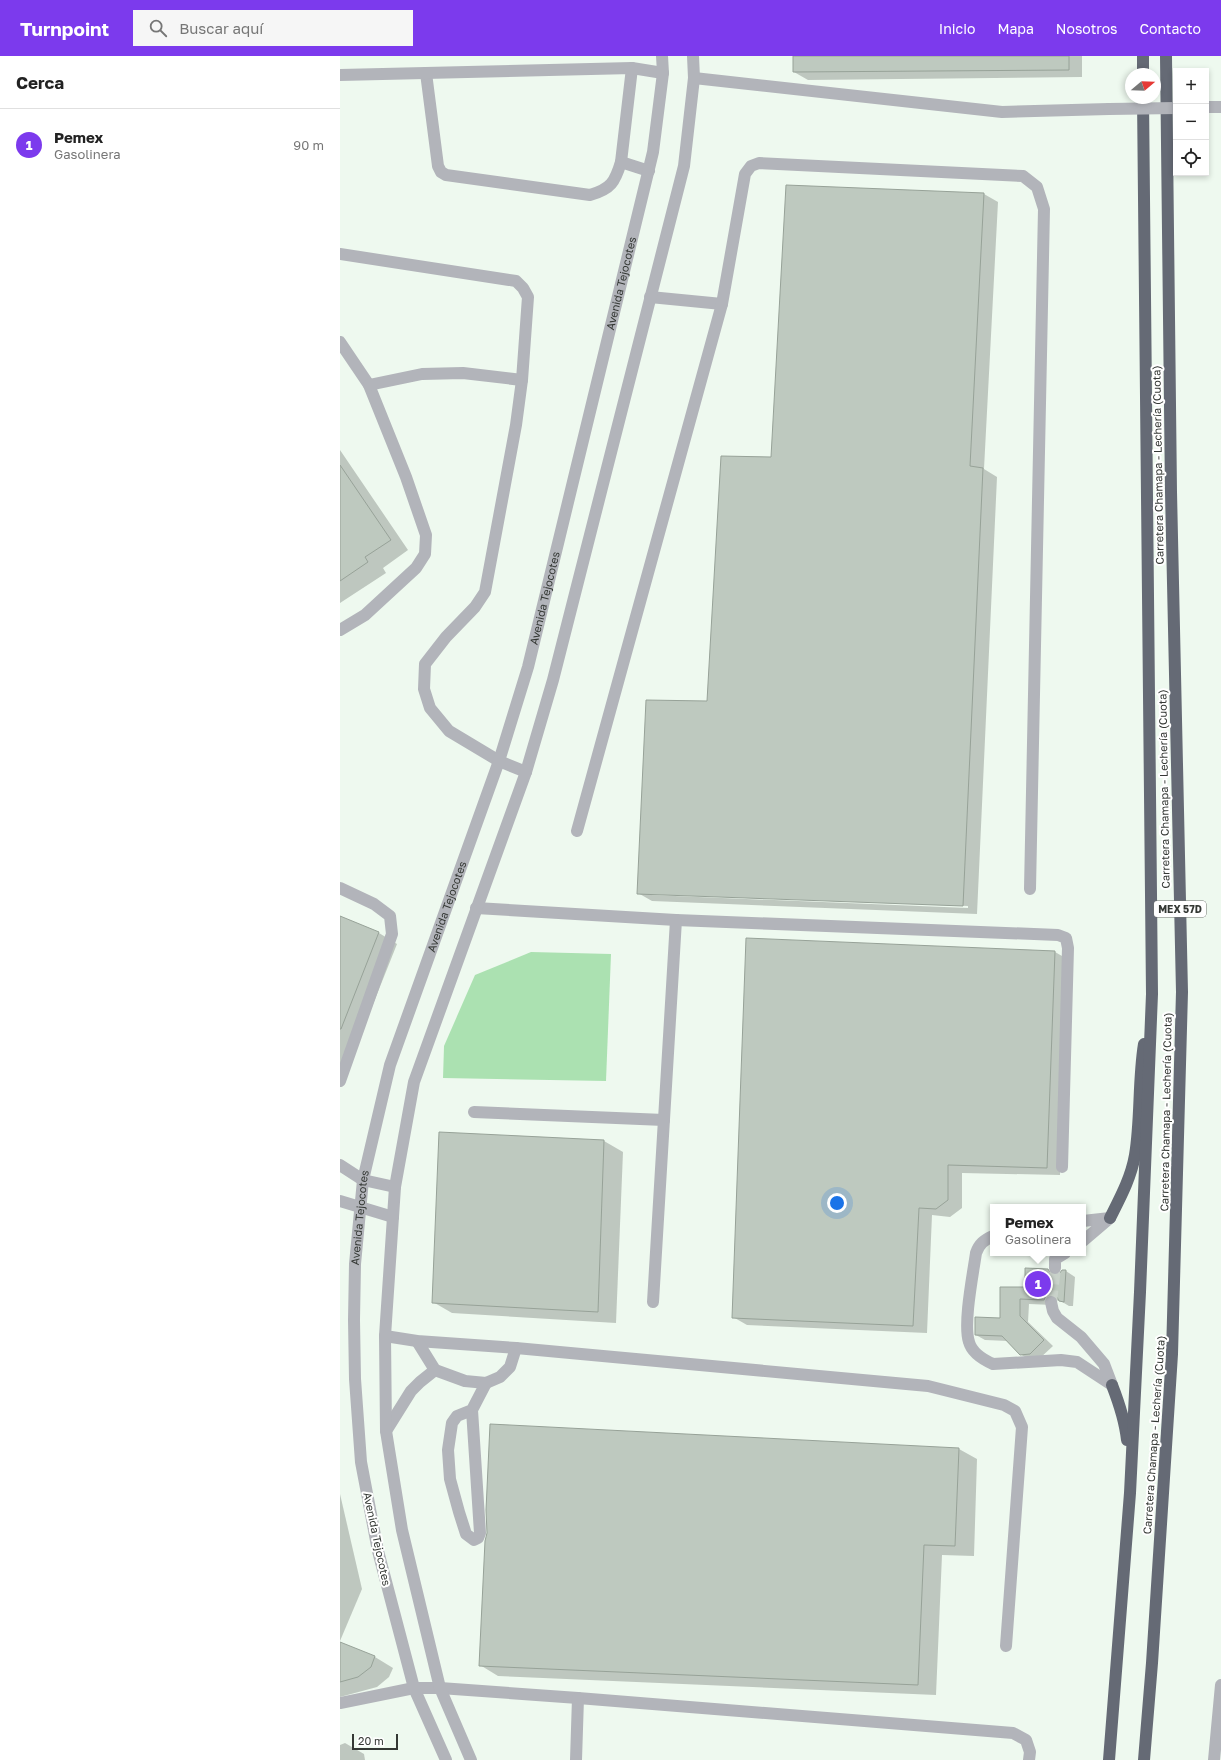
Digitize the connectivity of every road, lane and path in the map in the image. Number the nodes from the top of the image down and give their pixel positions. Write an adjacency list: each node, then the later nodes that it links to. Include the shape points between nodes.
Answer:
1 (662, 56): 8 (street, Avenida Tejocotes)
2 (693, 56): 10 (street)
3 (1143, 56): 6 (highway)
4 (1166, 56): 70 (highway, Carretera Chamapa - Lechería (Cuota) / MEX 57D, via 1171,492 1182,992 1172,1354)
5 (632, 68): 7 (street); 8 (street); 15 (street)
6 (1143, 68)
7 (426, 73): 9 (street); 15 (street, via 438,166 446,175 590,195 610,186 617,176)
8 (663, 73): 16 (street, Avenida Tejocotes)
9 (340, 75)
10 (694, 78): 14 (street, bridge, via 1002,112); 18 (street, via 684,166)
11 (1143, 104): 31 (highway, Carretera Chamapa - Lechería (Cuota) / MEX 57D)
12 (1209, 107): 13 (street)
13 (1221, 107)
14 (1173, 108)
15 (621, 162): 16 (street)
16 (649, 170): 24 (street, Avenida Tejocotes, via 528,667)
17 (340, 254): 21 (street, via 516,281 528,297)
18 (650, 297): 19 (street); 25 (street, via 553,680)
19 (722, 304): 26 (street); 28 (street, via 745,174 751,166 759,163 1023,176 1037,187 1044,209)
20 (340, 342): 22 (street)
21 (522, 380): 22 (street, via 463,373 422,374); 24 (street, via 485,592 426,664 424,689 430,708 450,731)
22 (368, 385): 23 (street, via 406,477 426,535 425,554 416,568 365,615)
23 (340, 630)
24 (499, 762): 25 (street); 37 (street, Avenida Tejocotes, via 390,1066)
25 (526, 772): 29 (street)
26 (578, 831)
27 (340, 888): 32 (street, via 374,904 390,916 392,934)
28 (1030, 889)
29 (476, 908): 30 (street); 38 (street, via 414,1082)
30 (676, 920): 34 (street); 36 (street, via 1058,935 1066,938 1068,956)
31 (1152, 994): 42 (highway, via 1141,1063 1135,1155 1126,1186); 58 (highway, Carretera Chamapa - Lechería (Cuota) / MEX 57D)
32 (340, 1081)
33 (474, 1112): 34 (street)
34 (664, 1120): 48 (street)
35 (340, 1165): 37 (street)
36 (1062, 1167)
37 (363, 1180): 38 (street); 40 (street, Avenida Tejocotes)
38 (395, 1188): 41 (street)
39 (340, 1201): 40 (street)
40 (360, 1208): 41 (street); 61 (street, Avenida Tejocotes, via 354,1320 361,1462 378,1551)
41 (393, 1217): 50 (street)
42 (1110, 1218): 43 (street); 45 (street)
43 (1086, 1221)
44 (990, 1238): 55 (street, via 983,1241 976,1253 967,1330 969,1343 975,1352 985,1361 994,1364 1061,1360 1077,1362)
45 (1086, 1238)
46 (1060, 1256): 47 (street, via 1055,1259)
47 (1054, 1268)
48 (653, 1302)
49 (1051, 1302): 55 (street, via 1057,1318 1081,1337 1104,1364)
50 (385, 1336): 51 (street); 57 (street)
51 (417, 1340): 52 (street); 53 (street)
52 (516, 1348): 54 (street, via 510,1367 500,1377); 59 (street, via 928,1386 1004,1405 1015,1412 1022,1427)
53 (435, 1370): 54 (street, via 465,1381); 57 (street, via 411,1391)
54 (486, 1383): 56 (street)
55 (1112, 1385): 58 (highway, via 1126,1426)
56 (472, 1410): 56 (street, via 480,1533 474,1540 466,1534 459,1512 450,1479 448,1450 452,1423 457,1416)
57 (386, 1431): 62 (street, via 402,1530)
58 (1130, 1493): 69 (highway, Carretera Chamapa - Lechería (Cuota) / MEX 57D)
59 (1006, 1646)
60 (1221, 1685): 71 (street)
61 (414, 1688): 62 (street); 64 (street); 65 (street, Avenida Tejocotes)
62 (440, 1688): 63 (street); 66 (street)
63 (578, 1698): 67 (street); 68 (street, via 1013,1733 1026,1740 1030,1752)
64 (340, 1703)
65 (446, 1760)
66 (471, 1760)
67 (576, 1760)
68 (1029, 1760)
69 (1109, 1760)
70 (1144, 1760)
71 (1214, 1760)

